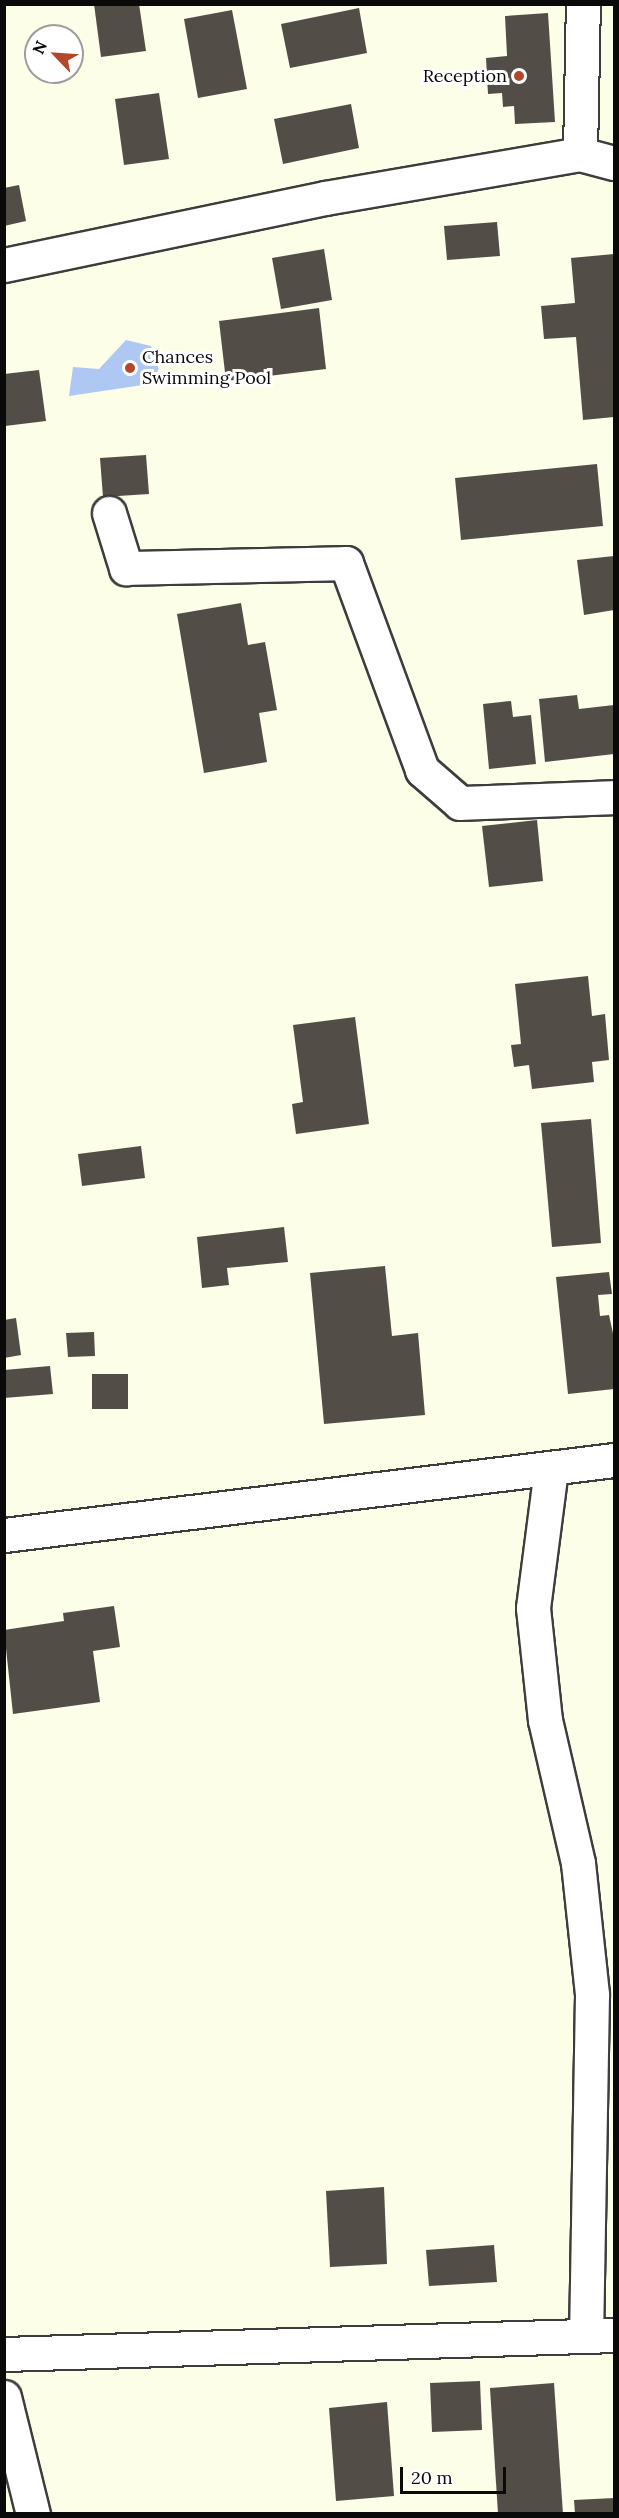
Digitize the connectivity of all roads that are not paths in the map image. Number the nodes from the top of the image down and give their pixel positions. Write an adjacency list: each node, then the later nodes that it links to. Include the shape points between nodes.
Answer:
1 (583, 4): 2 (street)
2 (580, 154): 3 (street); 4 (street, via 325,198)
3 (615, 163)
4 (4, 265)
5 (109, 513): 6 (street, via 126,568 346,563 422,770 460,803)
6 (615, 797)
7 (615, 1460): 8 (street)
8 (551, 1469): 9 (street); 10 (street, via 533,1608 545,1720 578,1863 592,1995)
9 (4, 1535)
10 (601, 2334): 11 (street)
11 (4, 2354)
12 (4, 2397): 13 (street)
13 (33, 2514)

